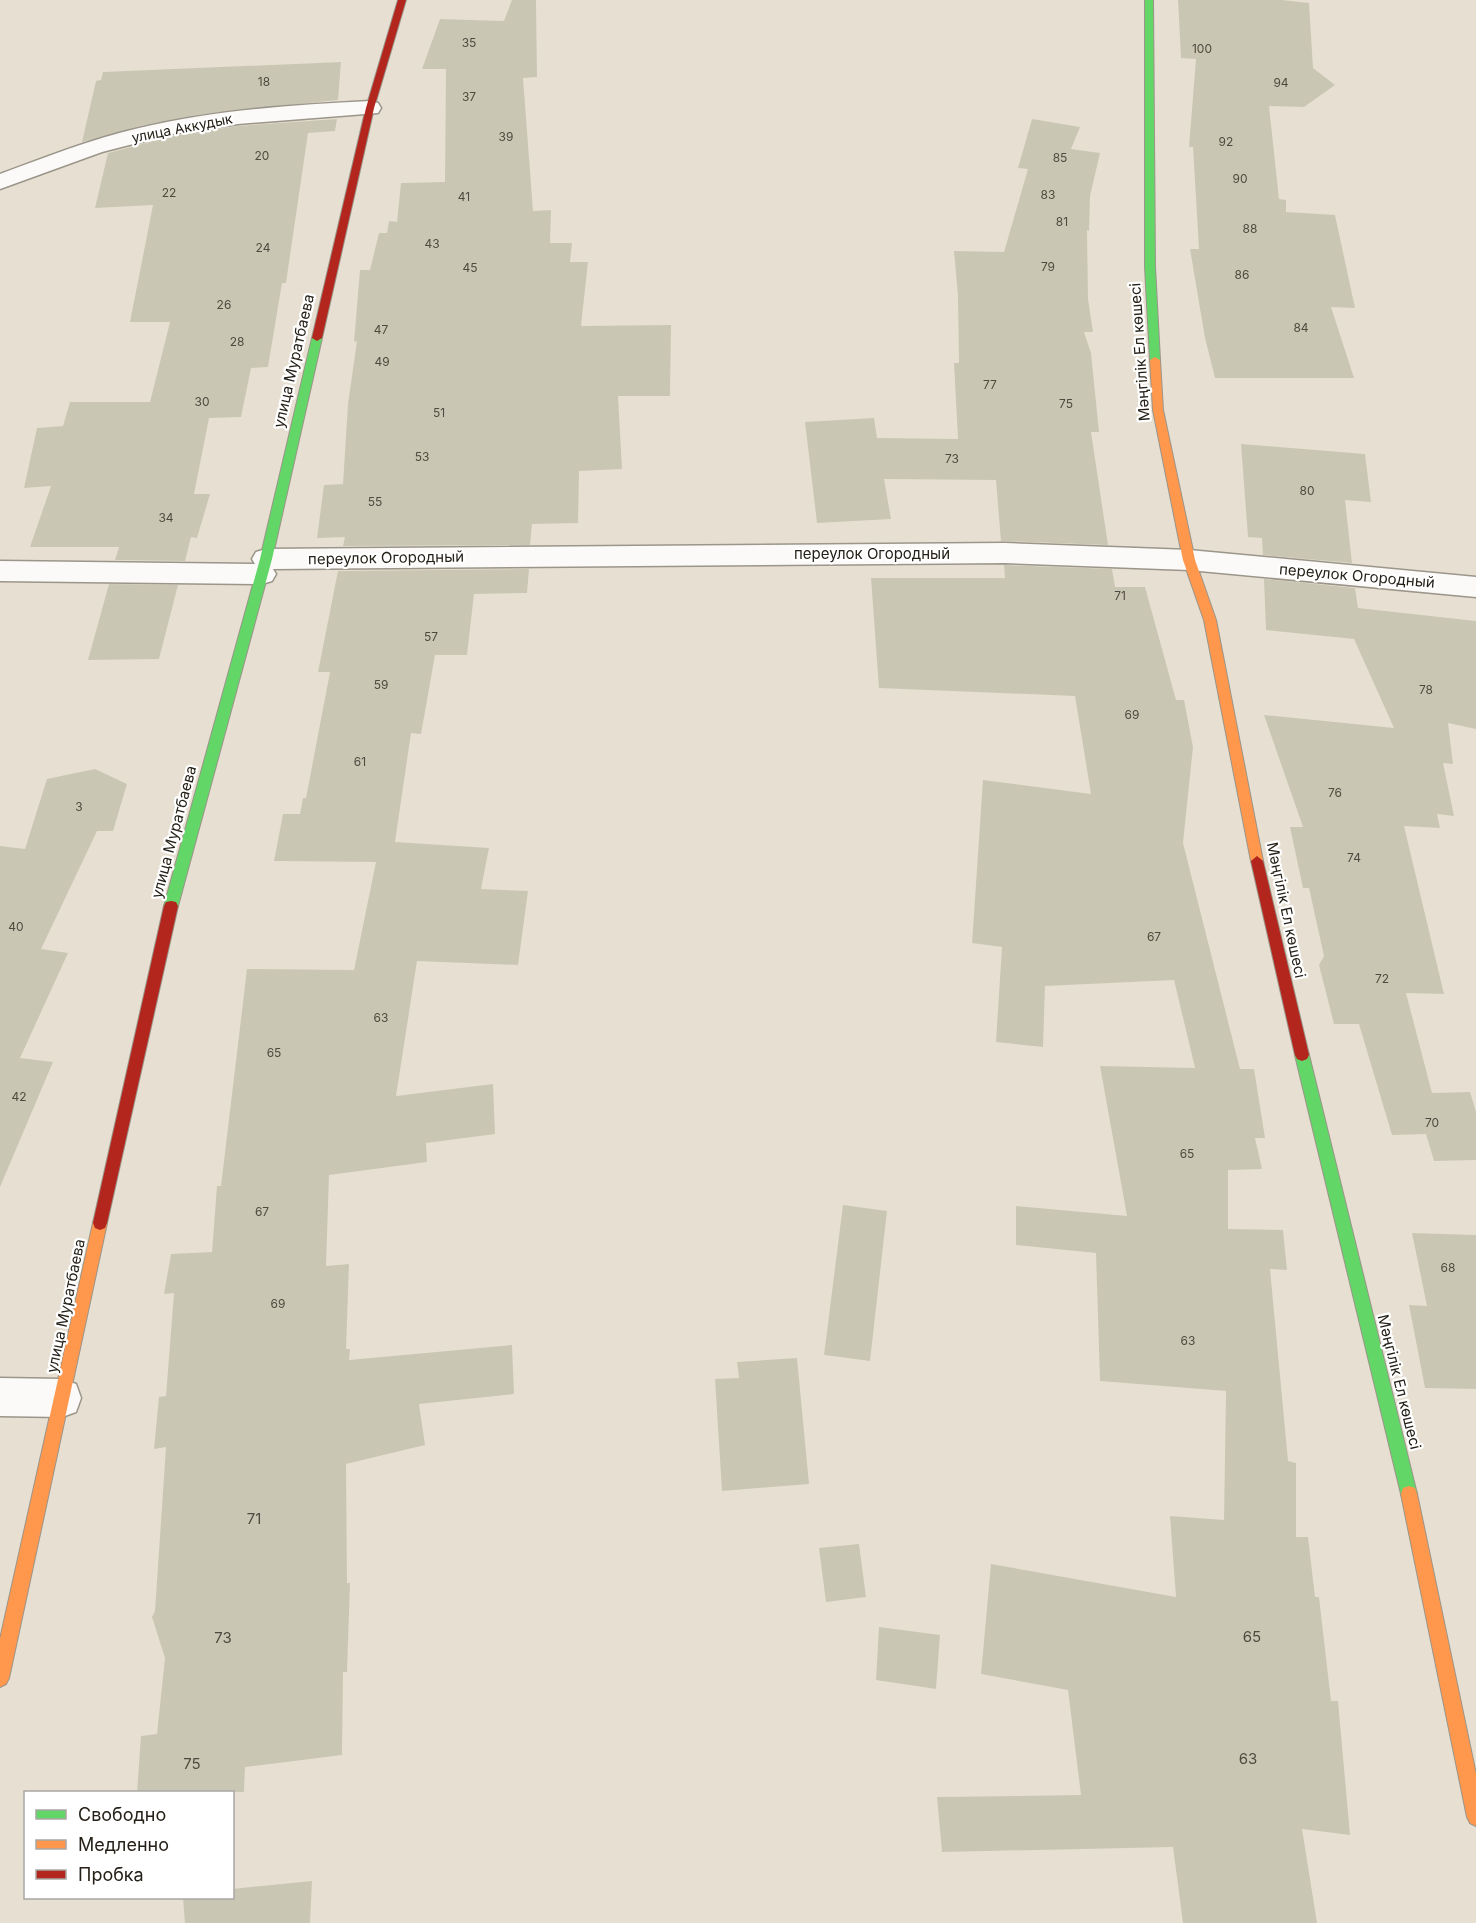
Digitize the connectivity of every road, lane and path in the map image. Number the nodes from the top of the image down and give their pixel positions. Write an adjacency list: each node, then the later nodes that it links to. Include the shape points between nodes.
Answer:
1 (402, 0): 3 (street, улица Муратбаева)
2 (1149, 0): 5 (street, Мәңгілік Ел көшесі, via 1150,267 1158,410)
3 (370, 108): 4 (street, улица Аккудык, via 214,119 108,142); 6 (street, улица Муратбаева)
4 (0, 182)
5 (1189, 560): 6 (street, переулок Огородный, via 1005,553); 8 (street, переулок Огородный); 12 (street, Мәңгілік Ел көшесі, via 1210,620 1268,915 1406,1478)
6 (264, 566): 7 (street, переулок Огородный); 10 (street, улица Муратбаева, via 168,917)
7 (0, 571)
8 (1476, 587)
9 (0, 1397): 10 (street)
10 (62, 1398): 11 (street, улица Муратбаева)
11 (0, 1678)
12 (1476, 1817)

